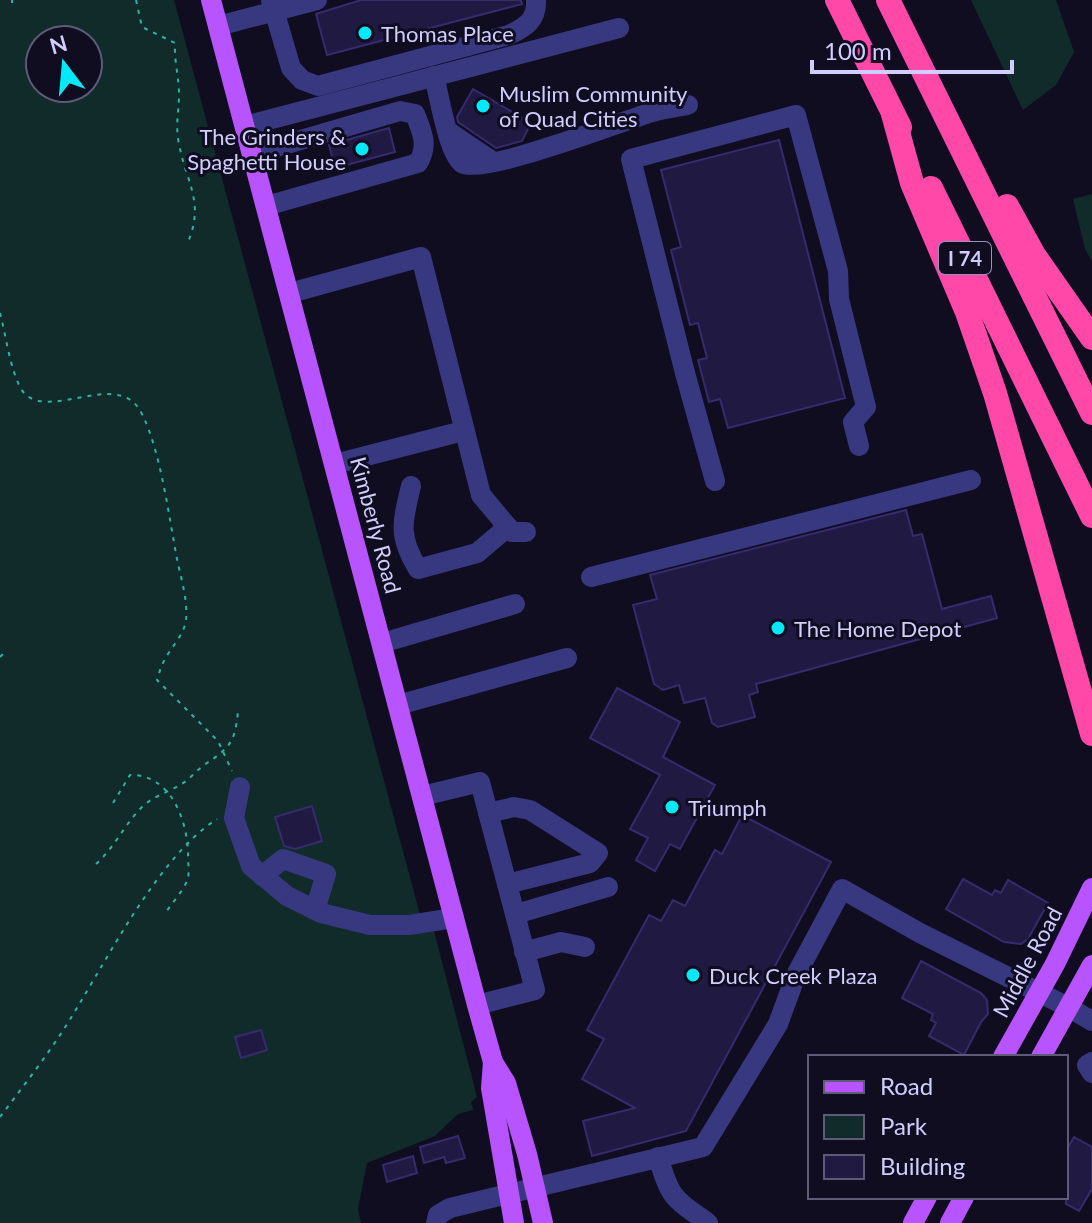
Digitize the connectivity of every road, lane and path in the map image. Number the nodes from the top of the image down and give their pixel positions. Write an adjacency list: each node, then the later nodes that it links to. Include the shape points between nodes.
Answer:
1 (136, 0): 17 (path, via 142,27 175,43 179,146 195,194)
2 (211, 0): 8 (main road, Kimberly Road)
3 (317, 0): 7 (street)
4 (536, 0): 7 (street, via 531,22 509,35 318,86 291,68)
5 (837, 0): 12 (highway, I 74)
6 (888, 0): 14 (highway, I 74)
7 (273, 6): 8 (street)
8 (218, 26): 13 (main road, Kimberly Road)
9 (619, 28): 10 (street)
10 (434, 76): 11 (street, via 454,151 469,166 507,160); 13 (street)
11 (688, 105)
12 (893, 114): 28 (highway, I 74); 37 (highway, via 912,183 995,393)
13 (245, 126): 15 (main road, Kimberly Road)
14 (956, 137): 20 (highway, via 991,176 1034,255); 21 (highway, I 74)
15 (253, 154): 16 (main road, Kimberly Road); 16 (street, via 400,111 415,114 424,139 418,163)
16 (266, 206): 18 (main road, Kimberly Road)
17 (188, 242)
18 (290, 293): 22 (street, via 421,257); 24 (main road, Kimberly Road)
19 (0, 313): 38 (path, via 19,387 30,397 55,403 110,393 136,405 144,418 161,477 186,621 157,680 218,741)
20 (1092, 338)
21 (1092, 413)
22 (463, 431): 24 (street); 27 (street, via 481,495 517,530 477,553 418,569 402,537)
23 (859, 446): 26 (street, via 853,422 866,407 839,299 838,271 796,115 631,159)
24 (335, 464): 31 (main road, Kimberly Road)
25 (971, 480): 29 (street)
26 (715, 481)
27 (411, 486)
28 (1092, 516)
29 (591, 577)
30 (515, 604): 31 (street)
31 (382, 643): 35 (main road, Kimberly Road)
32 (4, 653): 33 (path)
33 (0, 657)
34 (567, 658): 35 (street)
35 (398, 705): 41 (main road, Kimberly Road)
36 (238, 711): 38 (path)
37 (1092, 734)
38 (224, 754): 39 (path); 40 (path)
39 (240, 787): 43 (street)
40 (168, 792): 42 (path, via 144,774 130,775); 45 (path, via 181,812); 46 (path, via 145,804)
41 (422, 796): 44 (street, via 480,782); 54 (main road, Kimberly Road)
42 (113, 803)
43 (236, 809): 45 (path, via 214,820); 47 (street, via 239,836 251,866)
44 (488, 813): 48 (street); 48 (street, via 514,807 530,810 598,853 590,863)
45 (188, 845): 52 (path, via 188,879); 65 (path, via 160,876 61,1034)
46 (96, 864)
47 (262, 876): 51 (street); 51 (street, via 283,859 326,874)
48 (507, 884): 53 (street)
49 (608, 887): 53 (street)
50 (1092, 888): 58 (main road, Middle Road)
51 (315, 910): 54 (street, via 370,925)
52 (166, 912)
53 (516, 914): 56 (street)
54 (454, 918): 59 (main road, Kimberly Road)
55 (585, 947): 56 (street, via 561,942)
56 (524, 952): 59 (street, via 535,990)
57 (1092, 965): 60 (main road)
58 (1039, 992): 60 (street); 62 (main road, Middle Road); 66 (street, via 842,889 806,954 778,1024 703,1147)
59 (477, 1005): 64 (main road, Kimberly Road)
60 (1068, 1007): 61 (street); 63 (main road)
61 (1092, 1021)
62 (1004, 1055)
63 (1042, 1055)
64 (493, 1062): 67 (main road, Kimberly Road, via 506,1083); 68 (main road, Kimberly Road, via 491,1088)
65 (0, 1117)
66 (658, 1157): 67 (street); 74 (street, via 674,1199)
67 (534, 1188): 68 (street); 73 (main road, Kimberly Road)
68 (509, 1193): 71 (street, via 450,1208); 72 (main road, Kimberly Road)
69 (926, 1199): 75 (main road)
70 (963, 1199): 76 (main road)
71 (436, 1223)
72 (514, 1223)
73 (543, 1223)
74 (708, 1223)
75 (913, 1223)
76 (950, 1223)

